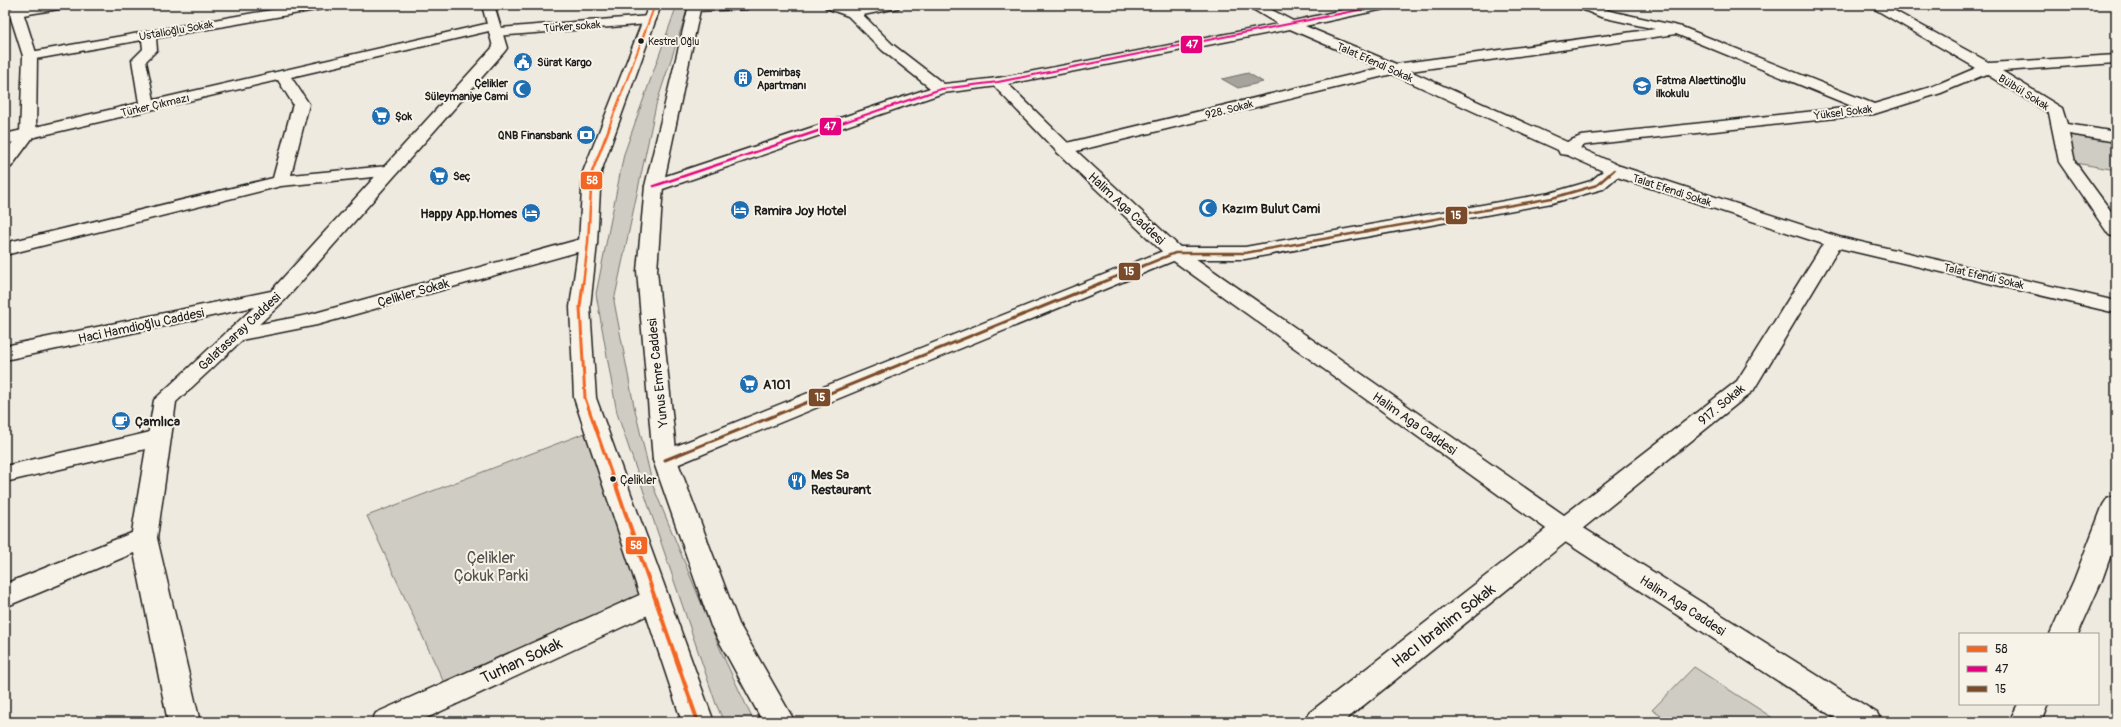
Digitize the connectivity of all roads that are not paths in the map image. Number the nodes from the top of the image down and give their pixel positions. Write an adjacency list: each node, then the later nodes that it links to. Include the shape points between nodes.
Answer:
1 (59, 5): 12 (street)
2 (322, 5): 18 (street, Ustalioğlu Sokak)
3 (488, 5): 16 (street, Galatasaray Caddesi)
4 (747, 5): 11 (street)
5 (831, 5): 14 (street)
6 (893, 5): 14 (street)
7 (1252, 5): 15 (street, Talat Efendi Sokak)
8 (1384, 5): 15 (street)
9 (1584, 5): 17 (street, via 1606,14)
10 (1874, 5): 21 (street, Bülbül Sokak)
11 (694, 6): 38 (street, Yunus Emre Caddesi)
12 (14, 10): 19 (street)
13 (652, 12): 16 (street, Türker sokak); 41 (street, via 592,172)
14 (853, 13): 25 (street, via 887,47)
15 (1291, 25): 22 (street, Talat Efendi Sokak); 24 (street)
16 (494, 29): 23 (street, Türker Çıkmazı); 36 (street, Galatasaray Caddesi, via 500,48)
17 (1677, 30): 22 (street, 928. Sokak); 27 (street)
18 (149, 34): 19 (street, Ustalioğlu Sokak); 26 (street, via 150,50 139,60)
19 (30, 56): 29 (street)
20 (2116, 59): 21 (street, Yüksel Sokak)
21 (1987, 68): 27 (street, Yüksel Sokak, via 1936,90); 28 (street, Bülbül Sokak, via 2056,112)
22 (1394, 69): 32 (street, 928. Sokak); 33 (street, Talat Efendi Sokak)
23 (283, 76): 26 (street, Türker Çıkmazı); 37 (street, via 301,104)
24 (998, 82): 25 (street); 32 (street, Halim Aga Caddesi)
25 (941, 89): 38 (street)
26 (148, 106): 29 (street, Türker Çıkmazı)
27 (1874, 110): 33 (street, Yüksel Sokak, via 1581,142)
28 (2059, 127): 30 (street); 39 (street, Bülbül Sokak, via 2067,162)
29 (28, 133): 31 (street, Türker Çıkmazı); 34 (street)
30 (2116, 137)
31 (5, 139)
32 (1064, 149): 43 (street, Halim Aga Caddesi)
33 (1566, 150): 35 (street, Talat Efendi Sokak)
34 (5, 163)
35 (1614, 170): 40 (street, Talat Efendi Sokak); 43 (street, via 1597,185 1544,199 1245,253)
36 (388, 171): 37 (street); 44 (street, Galatasaray Caddesi)
37 (280, 181): 42 (street)
38 (654, 186): 49 (street, Yunus Emre Caddesi, via 647,271)
39 (2116, 231)
40 (1834, 241): 45 (street, Talat Efendi Sokak); 52 (street, 917. Sokak, via 1745,386)
41 (588, 243): 46 (street, Çelikler Sokak, via 310,320); 55 (street, via 580,307 585,398)
42 (5, 249)
43 (1175, 253): 49 (street); 52 (street, Halim Aga Caddesi)
44 (278, 296): 46 (street, Galatasaray Caddesi); 47 (street, Haci Hamdioğlu Caddesi)
45 (2116, 307)
46 (236, 335): 48 (street, Galatasaray Caddesi, via 165,400)
47 (5, 353)
48 (160, 438): 50 (street); 53 (street, Galatasaray Caddesi)
49 (665, 460): 61 (street, Yunus Emre Caddesi, via 725,626)
50 (5, 474)
51 (2116, 505): 56 (street, via 2088,580)
52 (1565, 529): 62 (street, Hacı Ibrahim Sokak); 63 (street, Halim Aga Caddesi)
53 (144, 538): 54 (street); 58 (street, Galatasaray Caddesi)
54 (5, 596)
55 (655, 599): 59 (street, Turhan Sokak); 60 (street)
56 (2064, 633)
57 (2033, 705): 64 (street)
58 (184, 722)
59 (387, 722)
60 (698, 722)
61 (779, 722)
62 (1320, 722)
63 (1866, 722)
64 (2025, 722)

